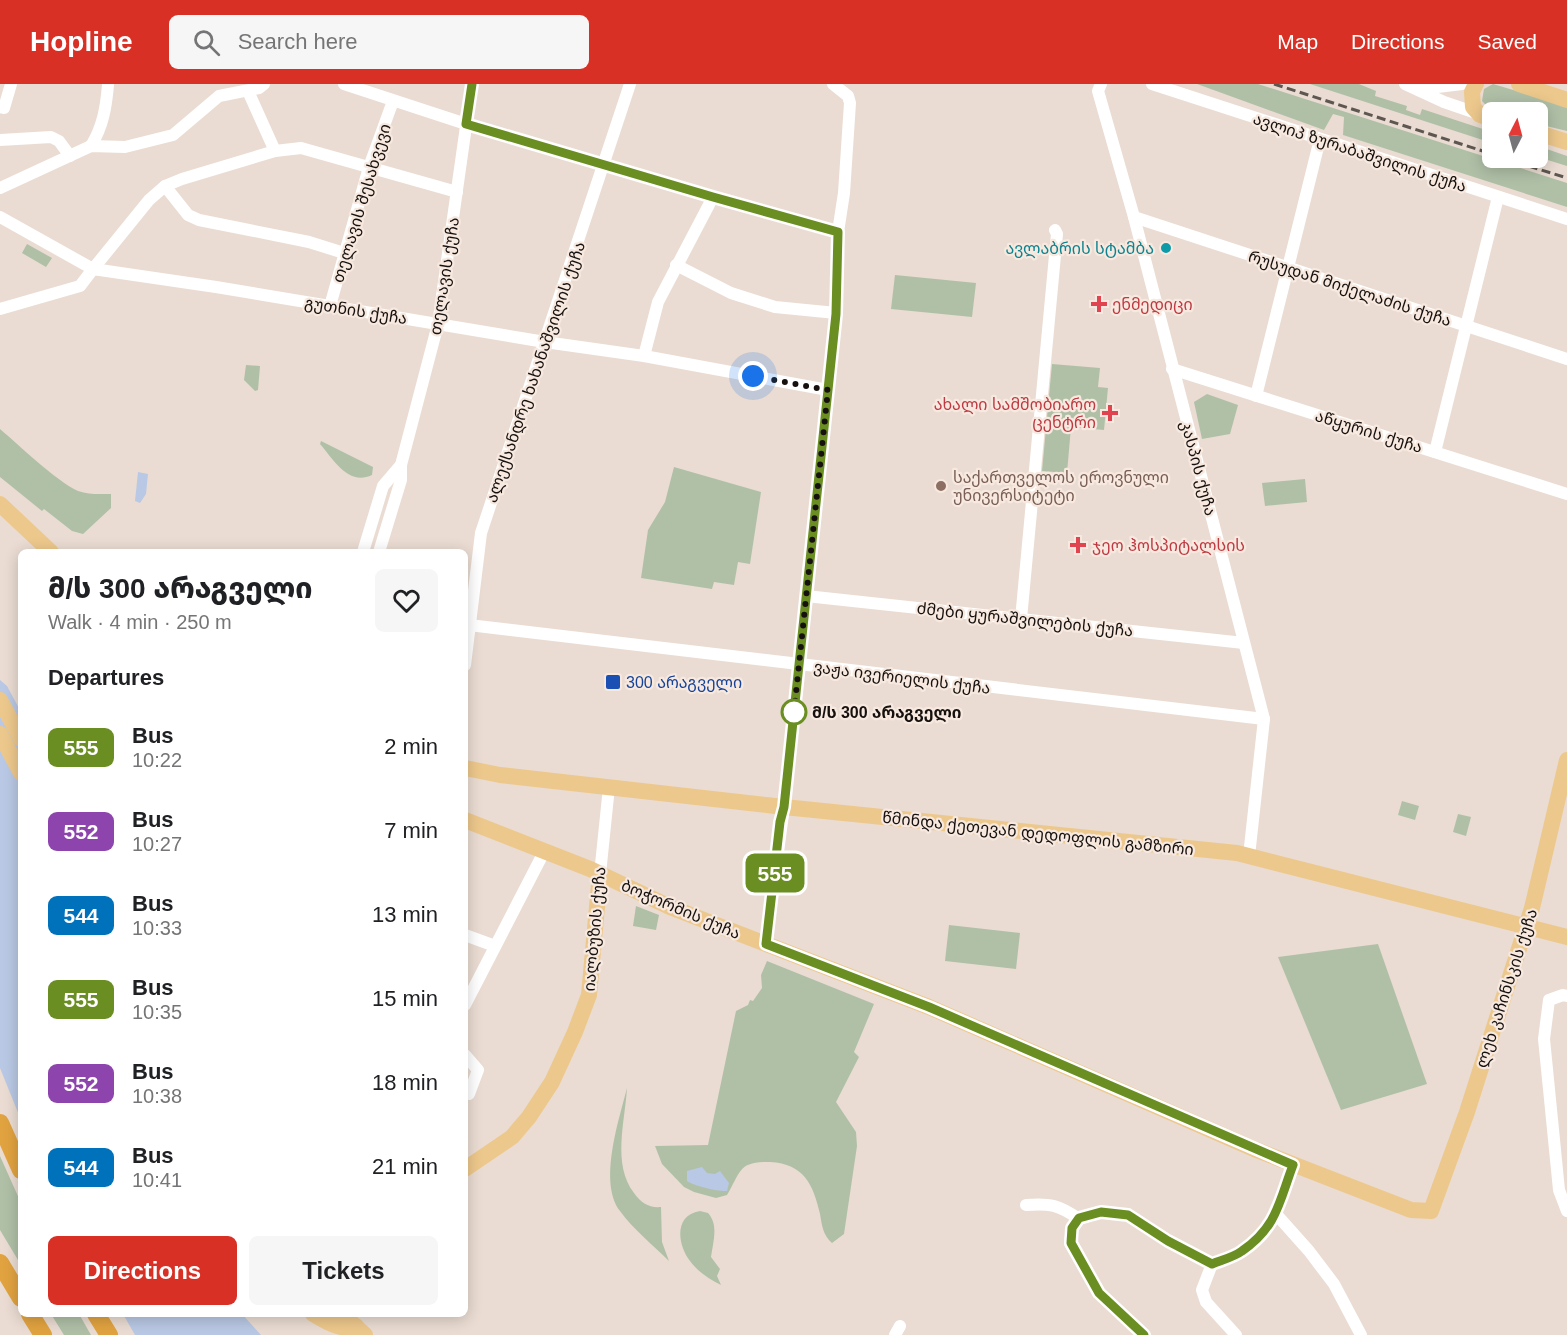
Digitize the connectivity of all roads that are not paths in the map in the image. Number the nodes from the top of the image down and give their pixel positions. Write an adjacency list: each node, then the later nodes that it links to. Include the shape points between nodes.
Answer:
1 (10, 84): 21 (street)
2 (100, 84): 15 (street)
3 (114, 84): 15 (street)
4 (264, 84): 18 (street)
5 (345, 84): 16 (street)
6 (472, 84): 24 (street, თელავის ქუჩა)
7 (630, 84): 32 (street, ალექსანდრე ხახანაშვილის ქუჩა)
8 (833, 84): 43 (street, via 848,96 850,103)
9 (1101, 84): 40 (street, კასპის ქუჩა, via 1098,91)
10 (1152, 84): 26 (street, ავლიპ ზურაბაშვილის ქუჩა)
11 (1405, 84): 17 (street)
12 (1462, 84): 17 (street)
13 (1476, 84): 22 (main road, via 1471,102)
14 (1519, 84): 19 (main road)
15 (108, 85): 29 (street, via 105,114)
16 (358, 86): 20 (street)
17 (1420, 89): 23 (street)
18 (248, 91): 29 (street, via 219,96 173,135 125,147); 30 (street)
19 (1567, 100)
20 (393, 101): 24 (street); 33 (street, თელავის შესახვევი)
21 (2, 108)
22 (1482, 115)
23 (1482, 116)
24 (466, 124): 32 (street); 36 (street, თელავის ქუჩა)
25 (1548, 136): 28 (main road)
26 (1320, 138): 38 (street, ავლიპ ზურაბაშვილის ქუჩა); 46 (street)
27 (0, 140): 31 (street, via 51,137)
28 (1567, 142)
29 (91, 146): 31 (street)
30 (274, 151): 33 (street, via 301,148); 34 (street)
31 (70, 156): 35 (street)
32 (605, 165): 37 (street); 53 (street, ალექსანდრე ხახანაშვილის ქუჩა)
33 (369, 167): 36 (street); 44 (street, თელავის შესახვევი)
34 (165, 186): 44 (street, via 188,215 199,220); 47 (street)
35 (0, 188)
36 (457, 192): 51 (street, თელავის ქუჩა)
37 (713, 197): 43 (street); 45 (street)
38 (1497, 197): 41 (street, ავლიპ ზურაბაშვილის ქუჩა); 52 (street)
39 (0, 217): 47 (street)
40 (1134, 217): 46 (street, რუსუდან მიქელაძის ქუჩა); 56 (street, კასპის ქუჩა)
41 (1567, 219)
42 (1055, 230): 67 (street)
43 (838, 232): 50 (street)
44 (344, 253): 48 (street, თელავის შესახვევი)
45 (676, 265): 50 (street, via 731,293 775,307); 54 (street, via 658,302)
46 (1288, 268): 52 (street, რუსუდან მიქელაძის ქუჩა); 58 (street)
47 (93, 269): 48 (street, გუთნის ქუჩა); 49 (street, via 80,286)
48 (330, 306): 51 (street, გუთნის ქუჩა)
49 (0, 309)
50 (836, 314): 57 (street)
51 (438, 324): 53 (street, გუთნის ქუჩა); 60 (street, თელავის ქუჩა)
52 (1466, 326): 55 (street, რუსუდან მიქელაძის ქუჩა); 59 (street)
53 (545, 342): 54 (street, გუთნის ქუჩა); 68 (street, ალექსანდრე ხახანაშვილის ქუჩა, via 481,533)
54 (644, 356): 57 (street, გუთნის ქუჩა)
55 (1567, 359)
56 (1172, 369): 58 (street, აწყურის ქუჩა); 70 (street, კასპის ქუჩა)
57 (828, 390): 66 (street)
58 (1256, 396): 59 (street, აწყურის ქუჩა)
59 (1435, 452): 61 (street, აწყურის ქუჩა)
60 (401, 465): 64 (street, თელავის ქუჩა, via 383,486); 65 (street, თელავის ქუჩა, via 401,480)
61 (1567, 494)
62 (0, 504): 63 (main road)
63 (48, 549)
64 (364, 549)
65 (380, 549)
66 (806, 596): 67 (street, ძმები ყურაშვილების ქუჩა); 71 (street)
67 (1021, 619): 70 (street, ძმები ყურაშვილების ქუჩა)
68 (469, 625): 69 (street, ალექსანდრე ხახანაშვილის ქუჩა); 71 (street, ვაჟა ივერიელის ქუჩა)
69 (468, 635)
70 (1244, 643): 73 (street, კასპის ქუჩა)
71 (799, 665): 73 (street, ვაჟა ივერიელის ქუჩა); 83 (street)
72 (0, 700): 74 (main road)
73 (1264, 719): 86 (street, კასპის ქუჩა)
74 (18, 733)
75 (0, 734): 77 (main road)
76 (1567, 760): 82 (main road, ლეხ კაჩინსკის ქუჩა)
77 (18, 767)
78 (468, 769): 79 (main road, წმინდა ქეთევან დედოფლის გამზირი)
79 (500, 775): 80 (main road, წმინდა ქეთევან დედოფლის გამზირი); 81 (main road, წმინდა ქეთევან დედოფლის გამზირი)
80 (468, 776)
81 (609, 787): 83 (main road, წმინდა ქეთევან დედოფლის გამზირი); 87 (street, იალბუზის ქუჩა)
82 (1562, 804): 88 (main road, ლეხ კაჩინსკის ქუჩა)
83 (784, 807): 86 (main road, წმინდა ქეთევან დედოფლის გამზირი); 91 (street)
84 (468, 821): 85 (main road, ბოჭორმის ქუჩა)
85 (545, 850): 87 (main road, ბოჭორმის ქუჩა); 92 (street)
86 (1249, 856): 88 (main road, წმინდა ქეთევან დედოფლის გამზირი)
87 (600, 874): 91 (main road, ბოჭორმის ქუჩა, via 670,907); 100 (main road, იალბუზის ქუჩა, via 589,996 575,1032 552,1082 529,1118 512,1137)
88 (1526, 927): 90 (main road, წმინდა ქეთევან დედოფლის გამზირი); 103 (main road, ლეხ კაჩინსკის ქუჩა)
89 (468, 937): 92 (street)
90 (1567, 938)
91 (766, 944): 99 (main road, ბოჭორმის ქუჩა, via 929,1007)
92 (495, 946): 94 (street)
93 (1567, 996): 102 (street, via 1549,1000 1544,1039 1559,1190)
94 (468, 997)
95 (468, 1058): 96 (street, via 478,1070)
96 (469, 1094)
97 (0, 1123): 98 (highway)
98 (18, 1163)
99 (1293, 1165): 103 (main road, ბოჭორმის ქუჩა, via 1411,1210); 104 (street)
100 (468, 1168)
101 (1026, 1205): 105 (street, via 1046,1203)
102 (1567, 1211)
103 (1431, 1212)
104 (1276, 1214): 107 (street, via 1269,1228 1241,1252); 122 (street, via 1334,1284)
105 (1079, 1218): 107 (street, via 1101,1212 1128,1215); 120 (street, via 1072,1228 1071,1243 1099,1293)
106 (0, 1263): 108 (highway)
107 (1212, 1264): 121 (street, via 1202,1290 1206,1302)
108 (18, 1293)
109 (32, 1317): 115 (highway)
110 (98, 1317): 116 (highway)
111 (312, 1317): 117 (main road)
112 (317, 1317): 114 (main road, via 337,1326)
113 (346, 1317): 114 (main road)
114 (360, 1328)
115 (43, 1335)
116 (109, 1335)
117 (324, 1335)
118 (895, 1335): 119 (street, via 900,1326)
119 (903, 1335)
120 (1144, 1335)
121 (1236, 1335)
122 (1361, 1335)

